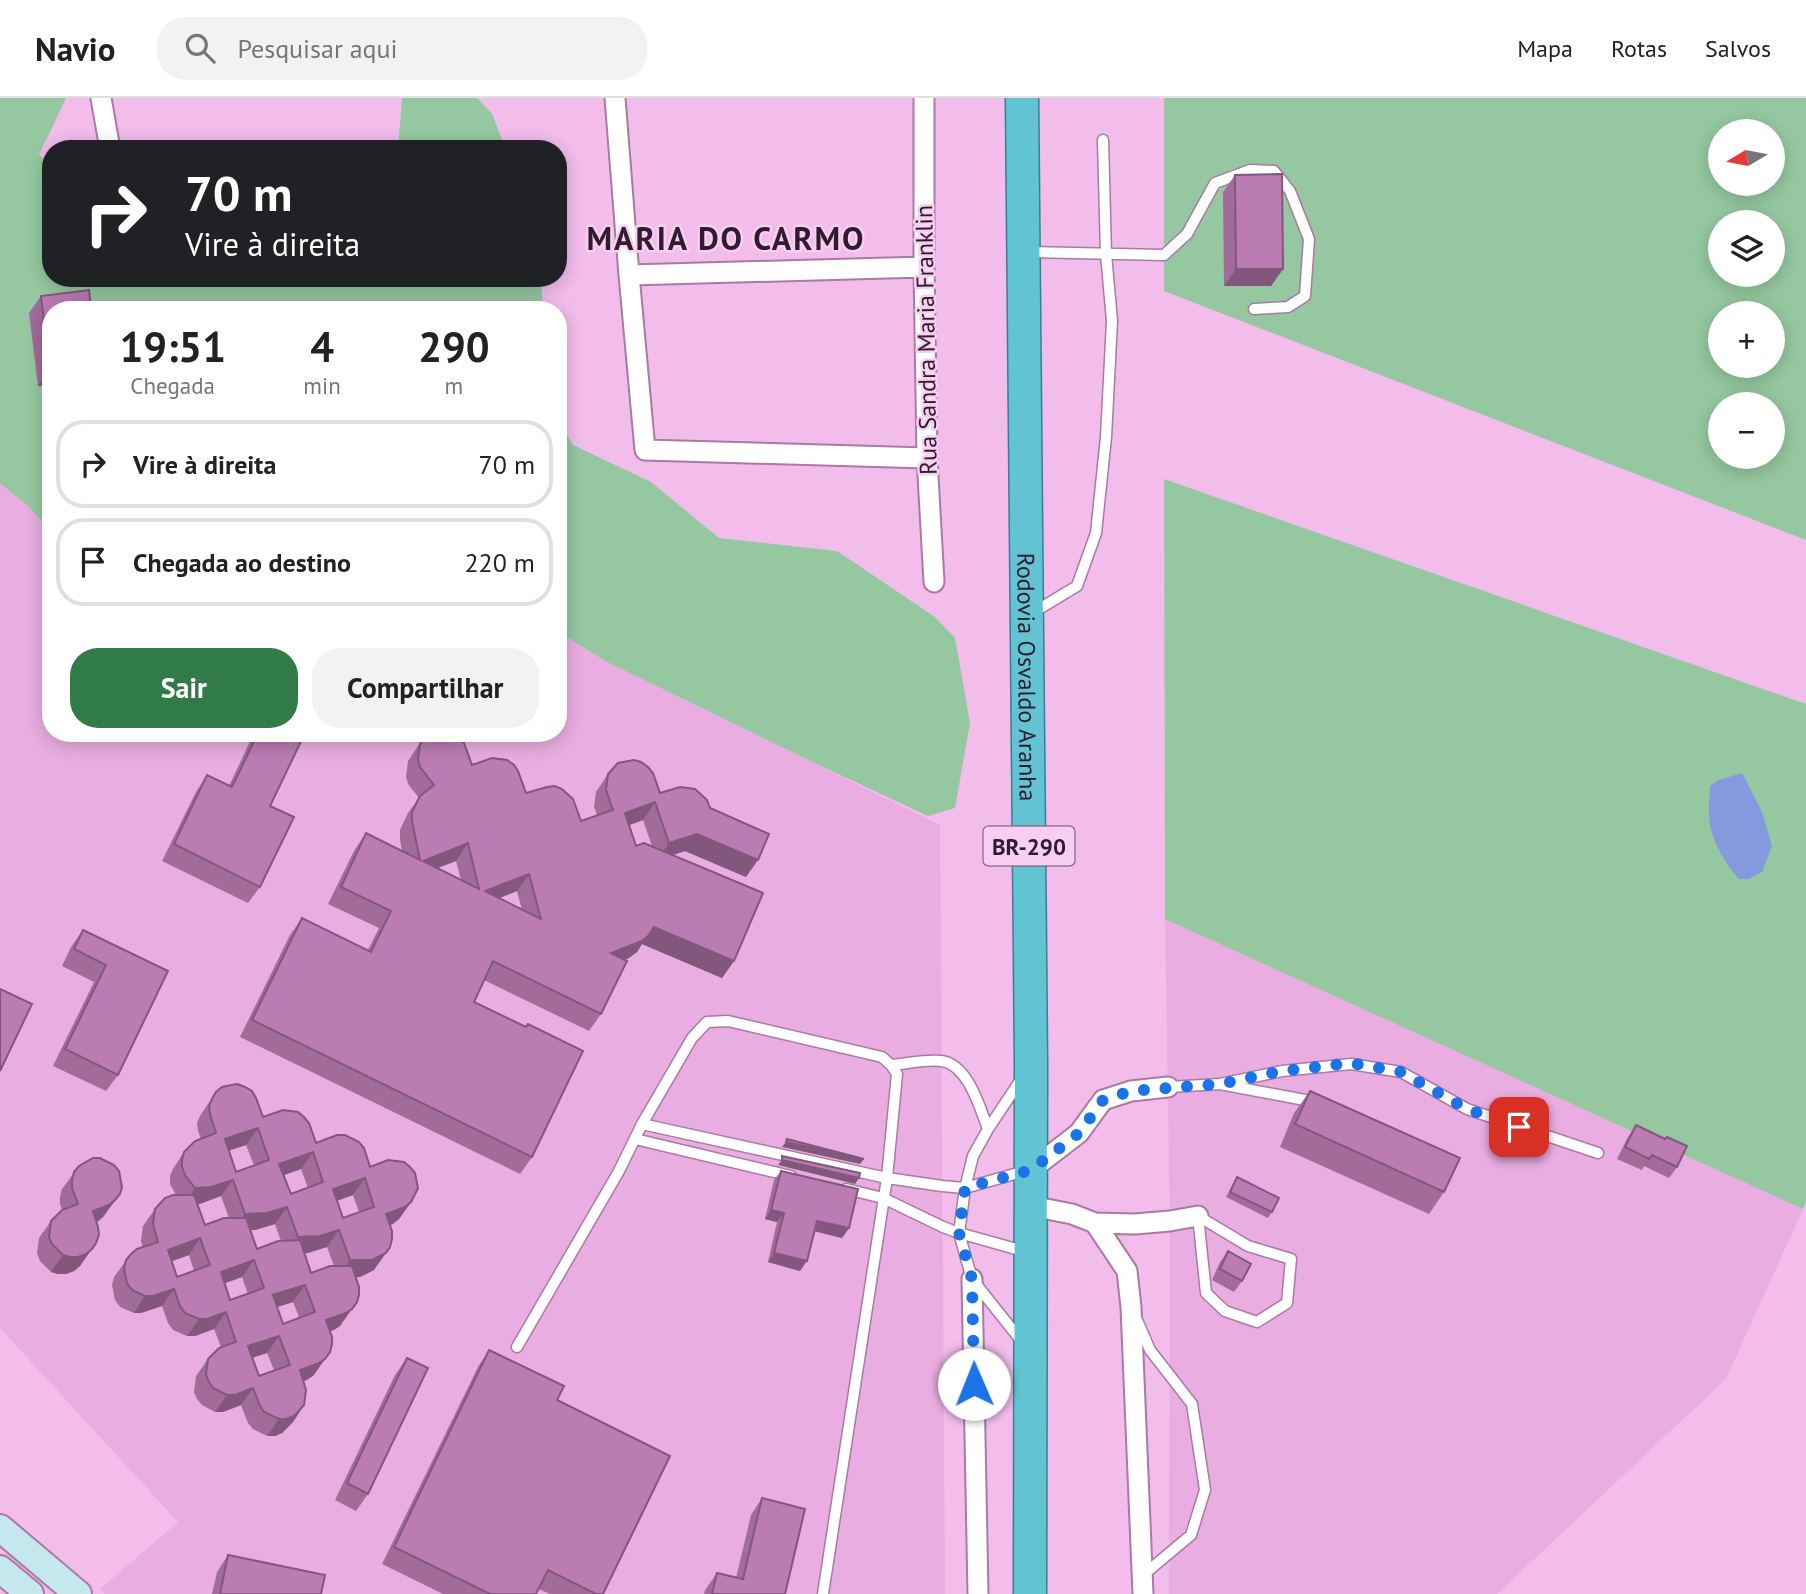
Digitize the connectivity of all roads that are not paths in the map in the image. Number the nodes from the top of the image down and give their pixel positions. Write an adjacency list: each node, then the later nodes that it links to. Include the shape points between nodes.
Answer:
1 (102, 98): 5 (street)
2 (615, 98): 10 (street)
3 (924, 98): 9 (street, Rua Sandra Maria Franklin)
4 (1022, 98): 7 (highway, Rodovia Osvaldo Aranha / BR-290)
5 (109, 140)
6 (1103, 140): 8 (lane)
7 (1024, 252): 8 (lane); 14 (highway, Rodovia Osvaldo Aranha / BR-290)
8 (1106, 254): 11 (lane, via 1164,255 1187,234 1215,183 1250,170 1274,171 1290,191 1309,239 1305,296 1288,307); 14 (lane, via 1112,321 1107,437 1096,533 1077,586)
9 (923, 268): 10 (street); 12 (street, Rua Sandra Maria Franklin)
10 (629, 275): 12 (street, via 645,450)
11 (1254, 309)
12 (927, 458): 13 (street, Rua Sandra Maria Franklin)
13 (934, 582)
14 (1027, 615): 15 (highway, Rodovia Osvaldo Aranha / BR-290)
15 (1031, 1063): 21 (lane); 24 (highway, Rodovia Osvaldo Aranha / BR-290)
16 (891, 1065): 20 (lane, via 882,1058 727,1021 707,1022 692,1038); 21 (lane, via 940,1061 953,1065 974,1089); 25 (lane, via 897,1074)
17 (1220, 1084): 18 (lane); 19 (lane); 23 (lane, via 1351,1063 1401,1072 1467,1109)
18 (1168, 1087): 24 (street, via 1103,1100 1079,1133)
19 (1321, 1106)
20 (642, 1124): 22 (lane); 25 (lane)
21 (988, 1129): 28 (lane, via 973,1156)
22 (635, 1139): 26 (lane); 37 (lane)
23 (1598, 1153)
24 (1031, 1170): 28 (lane); 30 (highway, Rodovia Osvaldo Aranha / BR-290)
25 (887, 1178): 28 (lane); 29 (lane)
26 (805, 1180)
27 (831, 1186): 29 (lane)
28 (965, 1188): 33 (lane)
29 (883, 1198): 33 (lane); 44 (lane)
30 (1031, 1206): 32 (street); 34 (highway, Rodovia Osvaldo Aranha / BR-290)
31 (1198, 1216): 31 (lane, via 1248,1246 1291,1259 1287,1303 1257,1322 1225,1311 1206,1293); 32 (street, via 1135,1224)
32 (1095, 1223): 36 (street, via 1127,1271)
33 (959, 1233): 34 (lane); 35 (lane)
34 (1030, 1253): 38 (highway, Rodovia Osvaldo Aranha / BR-290)
35 (972, 1279): 38 (lane); 45 (street)
36 (1131, 1307): 41 (street); 41 (lane, via 1150,1350 1192,1404 1205,1490 1191,1535)
37 (517, 1347)
38 (1030, 1352): 46 (highway, Rodovia Osvaldo Aranha / BR-290)
39 (0, 1528): 43 (main road)
40 (0, 1569): 42 (main road)
41 (1142, 1585)
42 (30, 1594)
43 (78, 1594)
44 (823, 1594)
45 (978, 1594)
46 (1030, 1594)

